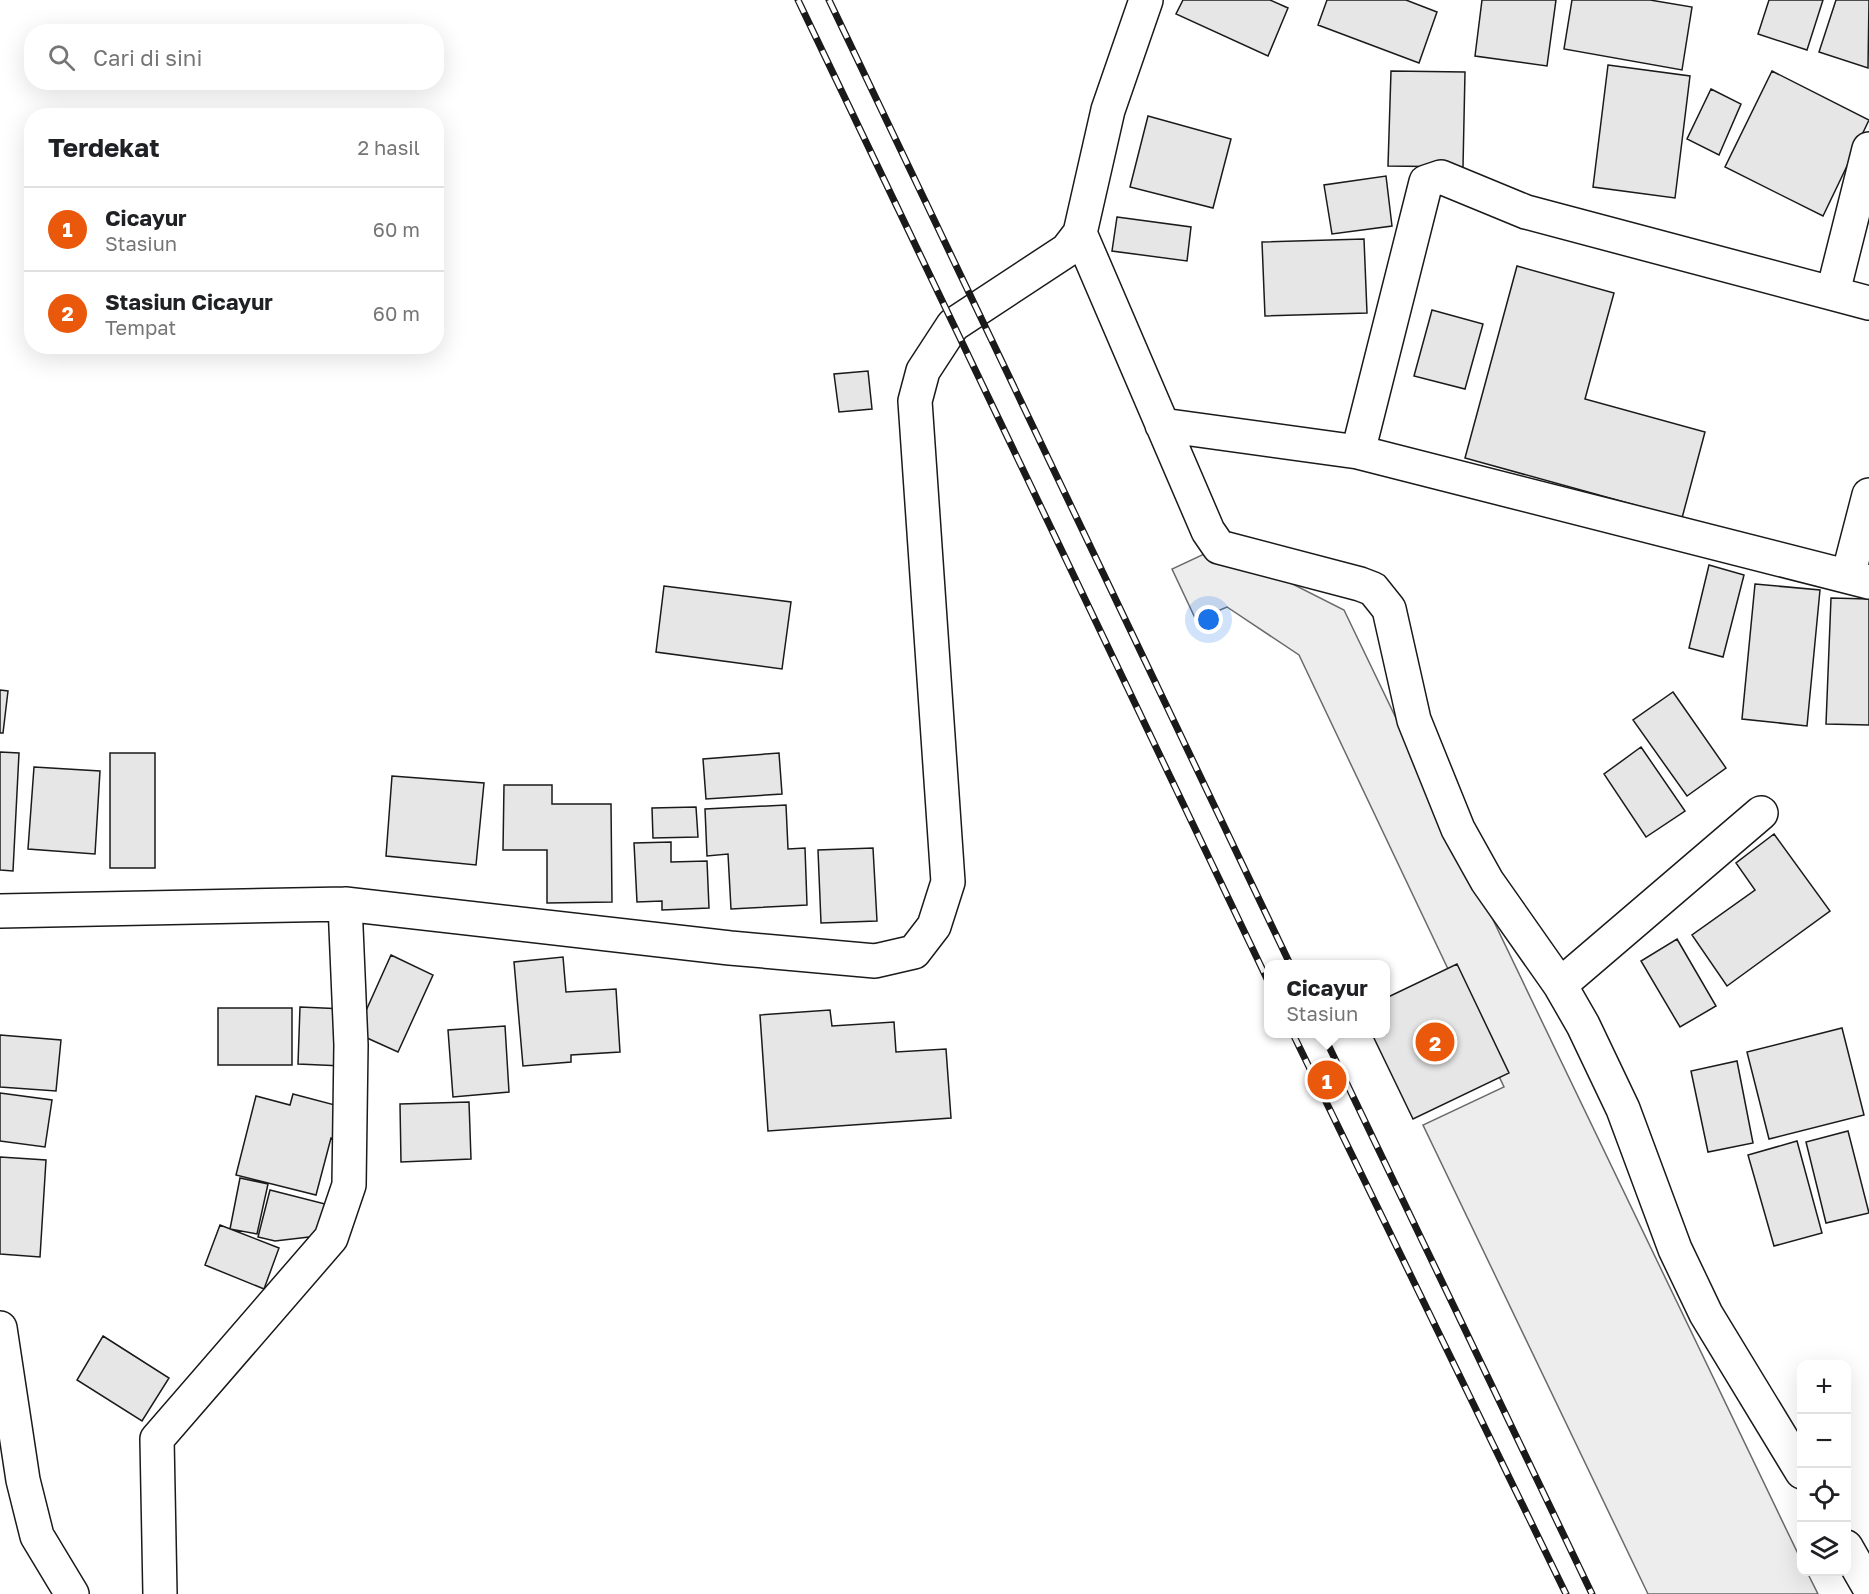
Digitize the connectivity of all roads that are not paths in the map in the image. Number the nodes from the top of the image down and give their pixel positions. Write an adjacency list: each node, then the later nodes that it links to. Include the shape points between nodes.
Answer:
1 (1146, 0): 3 (street, via 1108,110)
2 (1869, 149): 4 (street)
3 (1080, 233): 6 (street); 11 (street, via 1067,250 953,325 923,371 915,401 948,882 934,926 914,952 875,961)
4 (1833, 292): 5 (street); 7 (street, via 1526,212 1441,177 1426,182)
5 (1869, 303)
6 (1162, 425): 7 (street); 13 (street, via 1208,531 1219,547 1360,584 1373,589 1389,609 1414,720 1458,829 1487,881)
7 (1358, 452): 9 (street)
8 (1869, 495): 9 (street)
9 (1859, 579)
10 (1761, 813): 13 (street)
11 (345, 904): 12 (street); 19 (street, via 351,1046 349,1185 331,1238 157,1439)
12 (0, 911)
13 (1560, 985): 15 (street, via 1614,1088 1675,1249 1706,1314)
14 (0, 1328): 18 (street, via 23,1480 37,1536)
15 (1800, 1468)
16 (1851, 1556): 17 (street)
17 (1869, 1587)
18 (72, 1594)
19 (160, 1594)

